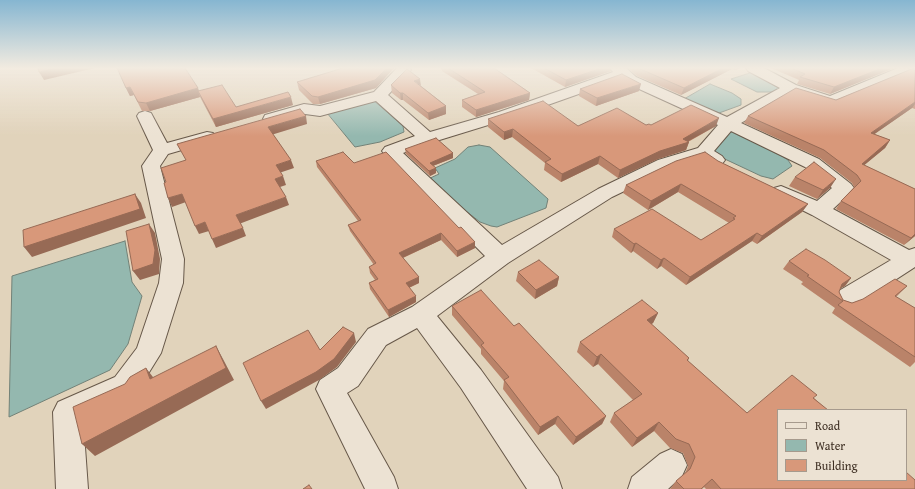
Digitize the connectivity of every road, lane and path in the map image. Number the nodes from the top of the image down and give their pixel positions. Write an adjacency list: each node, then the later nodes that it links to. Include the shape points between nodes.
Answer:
1 (383, 91): 7 (street)
2 (567, 91): 12 (street, via 505,115)
3 (655, 91): 9 (street)
4 (786, 91): 9 (street)
5 (799, 91): 6 (street, via 830,101)
6 (855, 91)
7 (379, 95): 10 (street, via 320,110 304,109); 12 (street)
8 (145, 116): 13 (street)
9 (728, 123): 14 (street); 17 (street, via 812,163 844,188)
10 (252, 124)
11 (229, 131): 13 (street)
12 (427, 138): 18 (street, via 391,151)
13 (162, 150): 23 (street, via 152,166 173,259 171,283 148,353 125,386 68,412)
14 (704, 152): 15 (street); 18 (street, via 665,164 605,193)
15 (729, 167)
16 (764, 184): 17 (street)
17 (819, 210): 19 (street)
18 (500, 257): 21 (street)
19 (912, 258): 20 (street)
20 (846, 299)
21 (421, 314): 24 (street, via 376,337 348,377 330,389); 25 (street, via 471,379)
22 (671, 465): 26 (street)
23 (72, 489)
24 (382, 489)
25 (546, 489)
26 (644, 489)

